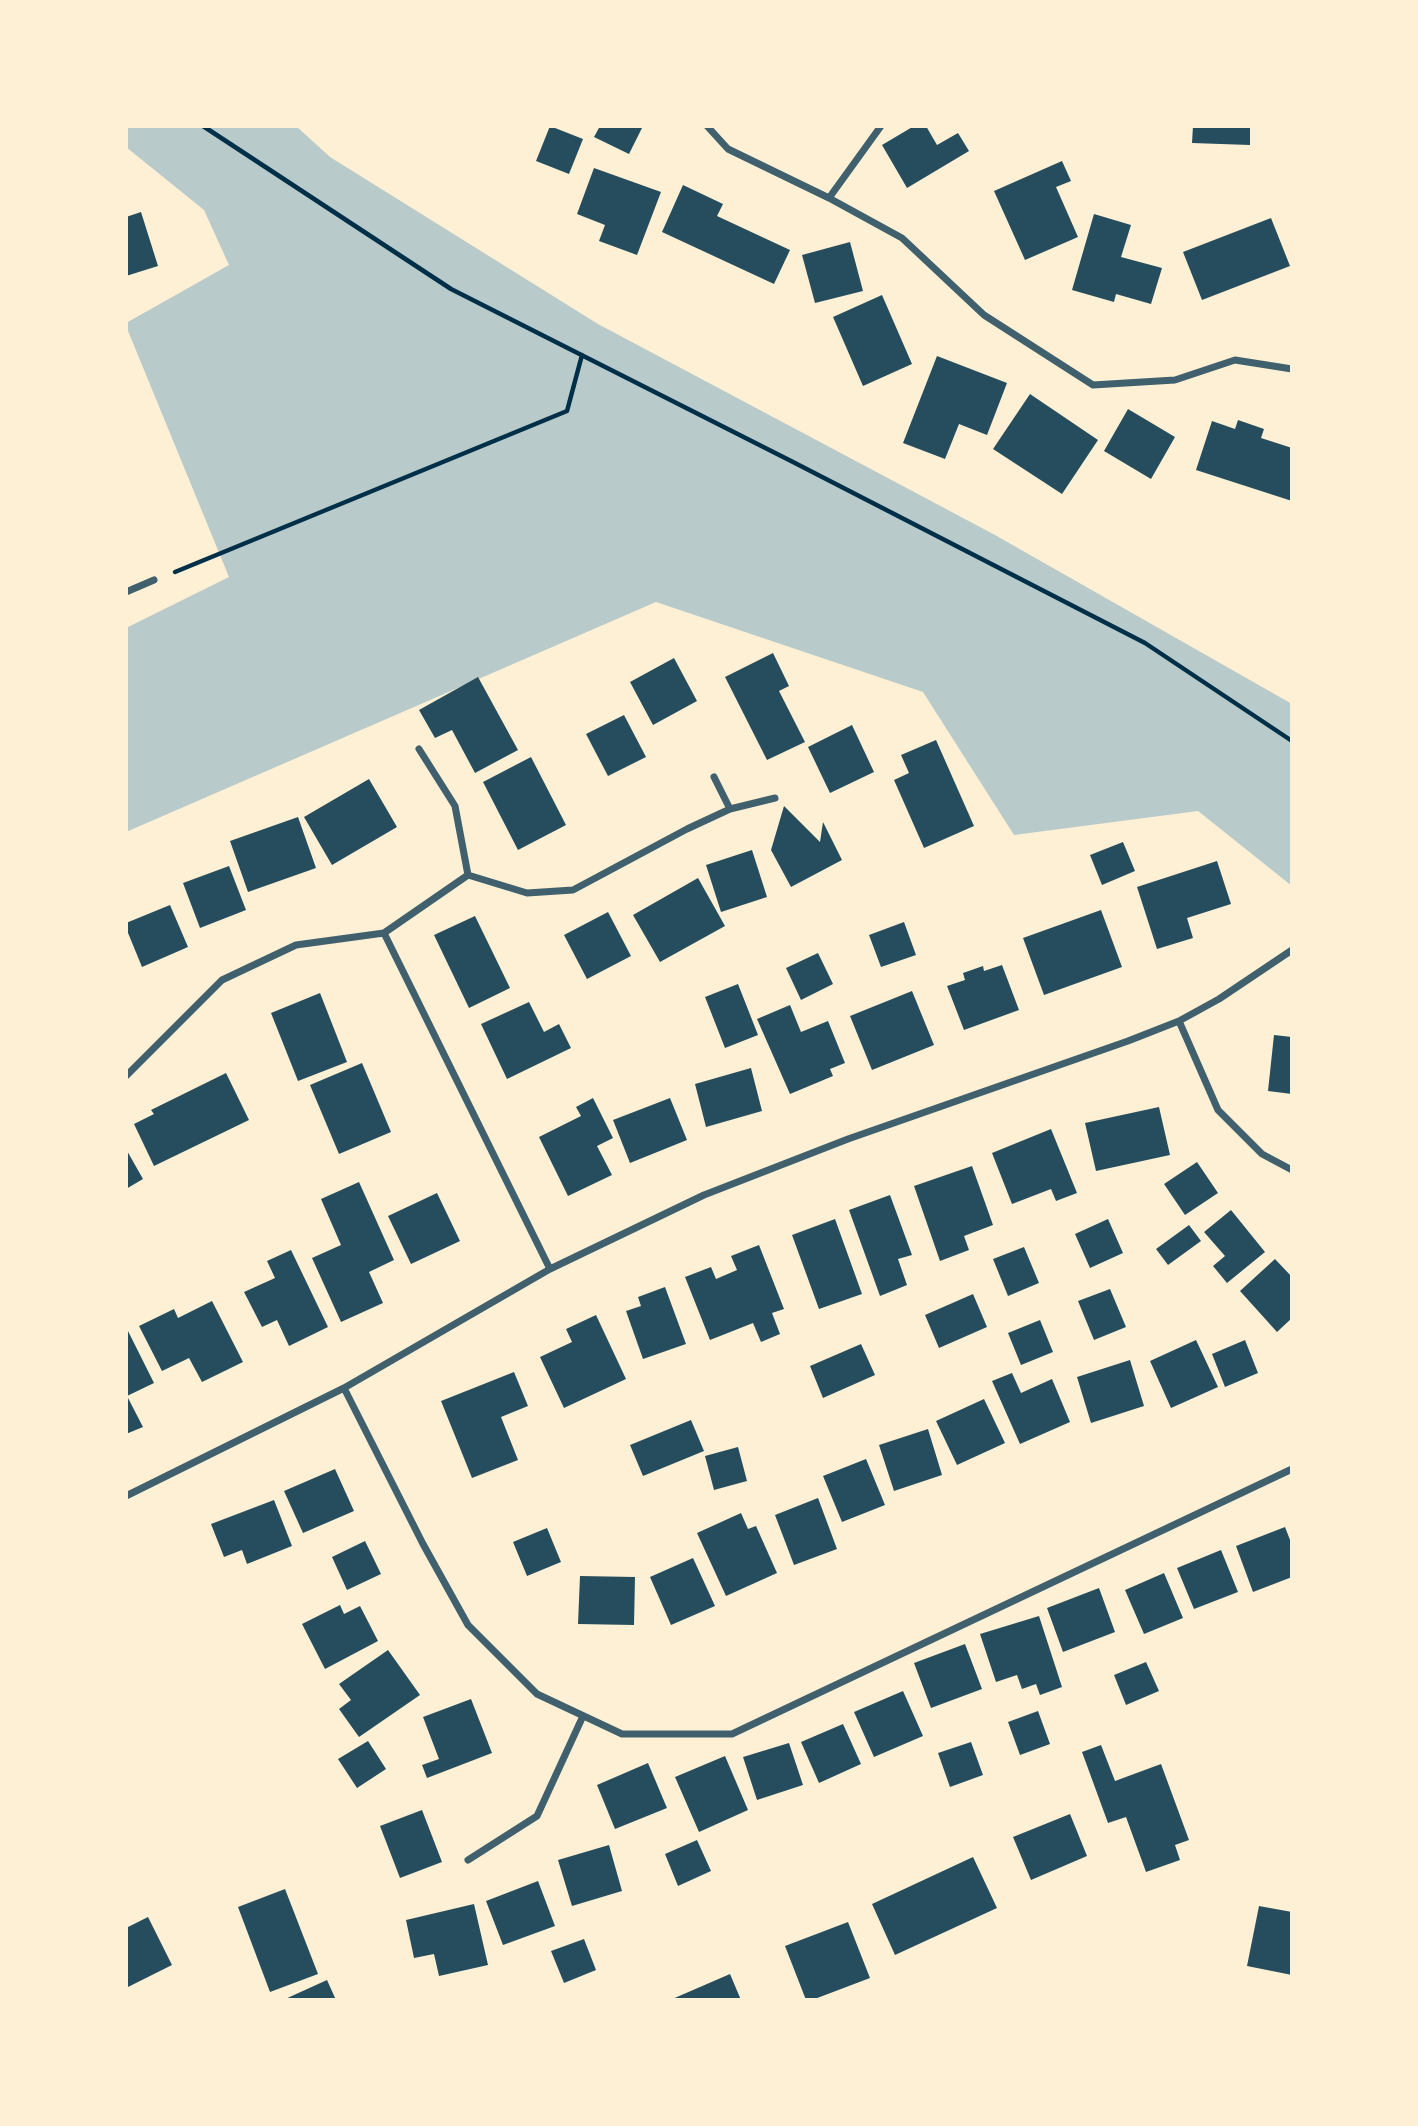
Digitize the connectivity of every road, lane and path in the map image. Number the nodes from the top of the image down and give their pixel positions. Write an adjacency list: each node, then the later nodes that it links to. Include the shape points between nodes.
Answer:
1 (203, 126): 5 (path, via 451,289)
2 (707, 126): 4 (street, via 728,149)
3 (881, 126): 4 (street)
4 (829, 198): 6 (street, via 902,238 984,316 1093,385 1175,380 1236,360)
5 (582, 355): 7 (path, via 567,411); 9 (path, via 1145,643)
6 (1292, 369)
7 (154, 580): 8 (street)
8 (126, 592)
9 (1292, 741)
10 (419, 749): 14 (street, via 455,806)
11 (714, 777): 13 (street)
12 (775, 798): 13 (street)
13 (730, 810): 14 (street, via 573,890 527,893)
14 (468, 875): 15 (street)
15 (384, 933): 18 (street, via 296,945 222,980); 20 (street)
16 (1292, 950): 17 (street)
17 (1179, 1021): 19 (street, via 1219,1110 1262,1154); 20 (street, via 716,1190)
18 (126, 1076)
19 (1292, 1170)
20 (550, 1269): 21 (street)
21 (344, 1388): 23 (street); 24 (street, via 468,1625 537,1694)
22 (1292, 1469): 24 (street, via 732,1734 622,1734)
23 (126, 1496)
24 (583, 1716): 25 (street, via 537,1816)
25 (468, 1860)

